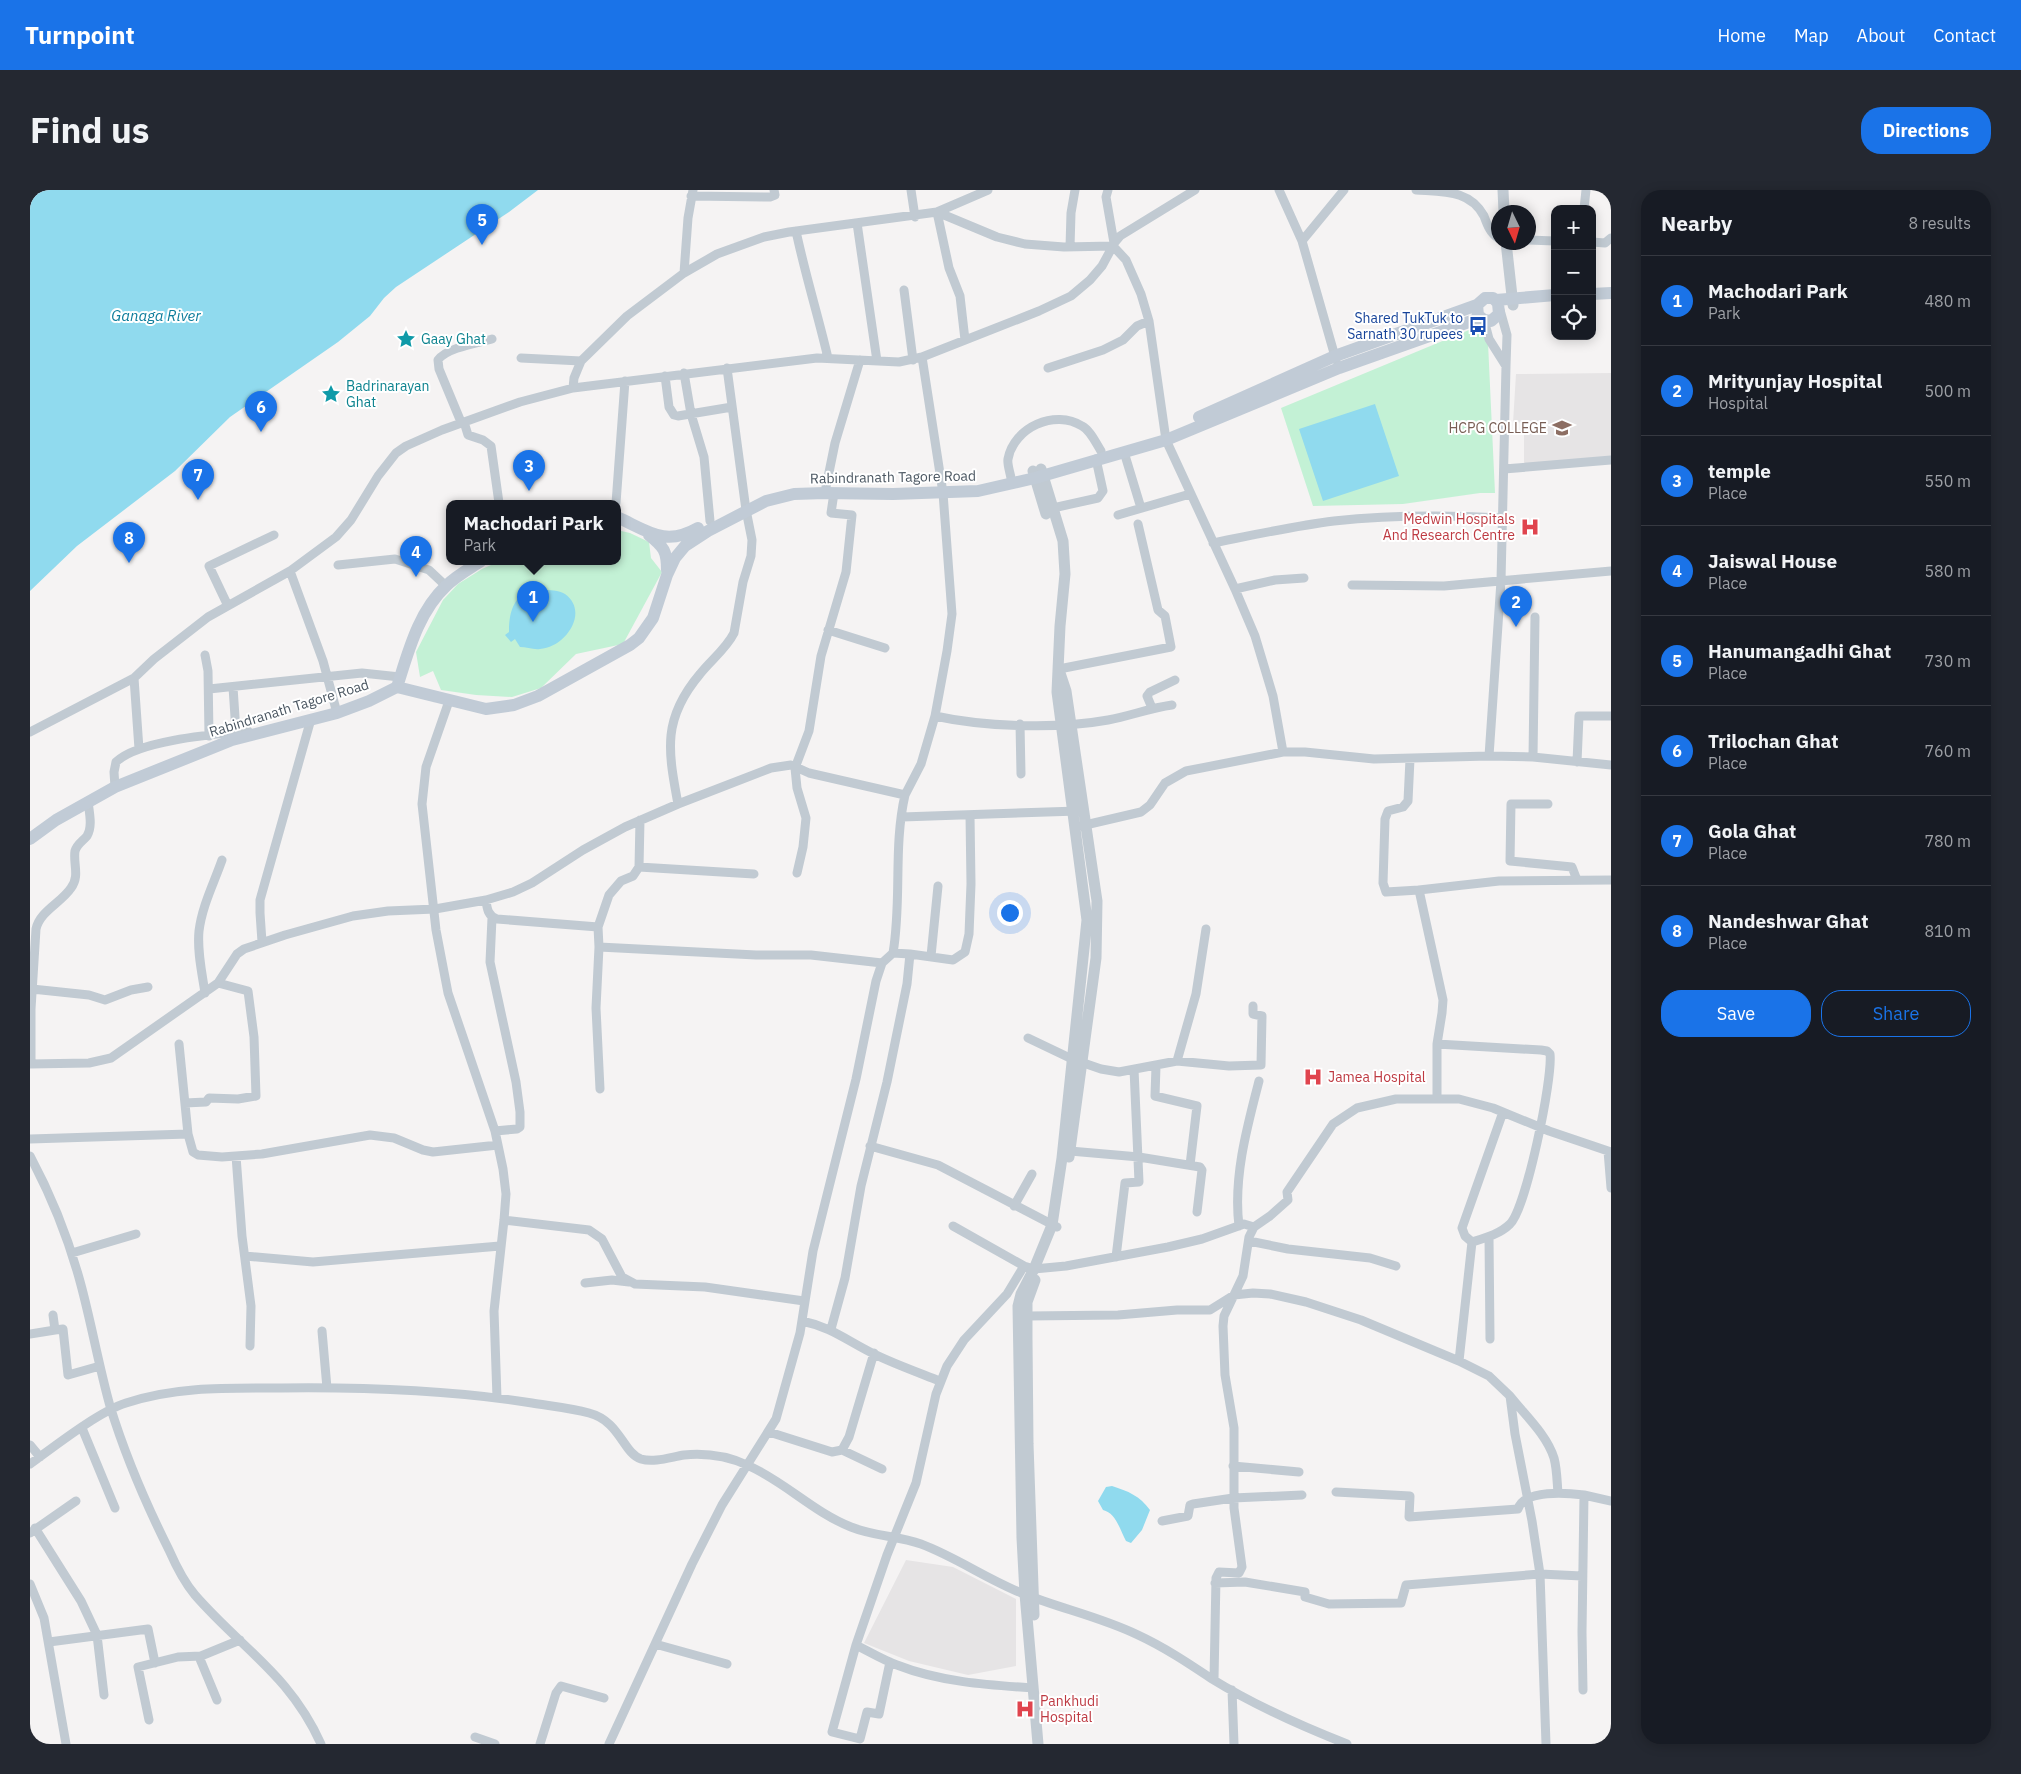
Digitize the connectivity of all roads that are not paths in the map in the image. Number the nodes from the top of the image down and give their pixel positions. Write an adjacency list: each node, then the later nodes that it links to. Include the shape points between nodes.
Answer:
1 (774, 190): 12 (street, via 775,195 770,197)
2 (911, 190): 16 (street)
3 (988, 190): 15 (street)
4 (1075, 190): 26 (street)
5 (1108, 190): 25 (street, via 1106,197)
6 (1195, 190): 25 (street, via 1120,236)
7 (1279, 190): 22 (street)
8 (1344, 190): 22 (street)
9 (1416, 190): 18 (street, via 1458,193 1472,198)
10 (1503, 190): 13 (street)
11 (1586, 190): 14 (street)
12 (692, 193): 28 (street)
13 (1504, 205)
14 (1584, 205)
15 (937, 212): 16 (street); 26 (street, via 997,237 1025,244); 41 (street, via 960,296)
16 (915, 216): 17 (street)
17 (857, 223): 19 (street); 47 (street)
18 (1491, 230)
19 (796, 231): 28 (street, via 741,245 717,254); 43 (street)
20 (1611, 238): 24 (street, via 1605,243)
21 (1536, 240): 23 (street)
22 (1302, 241): 48 (street)
23 (1551, 241)
24 (1596, 242)
25 (1114, 245): 26 (street); 39 (street, via 1129,266); 41 (street, via 1102,266 1071,296)
26 (1070, 247)
27 (1506, 250): 37 (street)
28 (684, 273): 46 (street, via 627,316)
29 (904, 290): 44 (street)
30 (1611, 293): 31 (main road)
31 (1596, 294)
32 (1551, 296): 37 (main road)
33 (1611, 299): 34 (main road)
34 (1596, 300)
35 (1551, 301): 37 (main road)
36 (1477, 304): 37 (main road, Rabindranath Tagore Road, via 1486,298); 38 (main road, via 1476,312); 48 (main road, Rabindranath Tagore Road)
37 (1504, 304): 38 (main road, Rabindranath Tagore Road, via 1494,319); 49 (street)
38 (1482, 319): 48 (main road, Rabindranath Tagore Road); 49 (street, via 1489,339)
39 (1149, 322): 51 (street, via 1137,326 1123,340 1103,350); 59 (street)
40 (492, 339): 58 (street, via 451,350 438,360)
41 (965, 340): 44 (street)
42 (520, 358): 46 (street)
43 (828, 358): 45 (street); 50 (street)
44 (918, 358): 47 (street, via 899,362); 67 (street)
45 (860, 360): 47 (street); 66 (street, via 835,444)
46 (581, 361): 55 (street)
47 (877, 361)
48 (1337, 362): 59 (main road, Rabindranath Tagore Road)
49 (1506, 366): 63 (street)
50 (727, 368): 52 (street); 56 (street)
51 (1048, 368)
52 (684, 373): 53 (street); 57 (street)
53 (665, 376): 54 (street); 57 (street, via 671,412 678,416)
54 (625, 381): 55 (street); 70 (street)
55 (573, 388): 58 (street)
56 (732, 407): 57 (street); 71 (street)
57 (691, 414): 77 (street, via 704,457)
58 (463, 422): 69 (street, via 468,435 491,446); 85 (street, via 396,453 336,537)
59 (1166, 436): 60 (main road, Rabindranath Tagore Road); 61 (main road, Rabindranath Tagore Road); 68 (street)
60 (1124, 452): 61 (main road, Rabindranath Tagore Road); 73 (street)
61 (1098, 455): 64 (main road, Rabindranath Tagore Road); 65 (street, via 1084,427 1054,418 1042,421 1028,429 1012,446 1008,460); 72 (street, via 1102,495)
62 (1611, 460): 63 (street)
63 (1504, 469): 75 (street)
64 (1038, 474): 65 (main road, Rabindranath Tagore Road); 67 (main road, Rabindranath Tagore Road, via 978,491); 72 (street); 82 (street, via 1055,542)
65 (1011, 478): 67 (main road, Rabindranath Tagore Road)
66 (830, 490): 67 (main road, Rabindranath Tagore Road, via 893,494); 71 (main road, Rabindranath Tagore Road); 95 (street, via 831,513 852,515 846,572)
67 (943, 490): 109 (street, via 952,614)
68 (1190, 494): 73 (street); 81 (street)
69 (499, 500)
70 (616, 500)
71 (746, 506): 77 (main road, Rabindranath Tagore Road); 87 (main road, Rabindranath Tagore Road, via 685,546); 130 (street, via 752,546 734,633 691,684 672,726 670,755)
72 (1052, 508): 82 (street, via 1063,541)
73 (1141, 508): 74 (street)
74 (1118, 516)
75 (1502, 518): 81 (street, via 1434,515 1357,519); 89 (street)
76 (621, 520): 79 (main road, Rabindranath Tagore Road)
77 (710, 521): 79 (main road, Rabindranath Tagore Road, via 685,535 669,538)
78 (1138, 524): 98 (street, via 1158,610 1165,616 1171,647)
79 (644, 530): 87 (main road, via 662,545 667,555)
80 (274, 535): 93 (street, via 208,566)
81 (1213, 543): 92 (street)
82 (1064, 557): 98 (street)
83 (338, 565): 91 (street, via 395,559 429,570)
84 (475, 565): 91 (main road)
85 (290, 571): 93 (street); 100 (street)
86 (1611, 571): 89 (street)
87 (667, 574): 105 (main road, Rabindranath Tagore Road, via 653,618 630,645 538,696 514,705 486,709)
88 (1304, 578): 92 (street)
89 (1501, 582): 90 (street, via 1444,586); 120 (street)
90 (1352, 585)
91 (446, 586): 102 (main road, via 415,634)
92 (1235, 588): 119 (street, via 1268,676)
93 (228, 606): 99 (street, via 194,627)
94 (1535, 617): 121 (street)
95 (828, 630): 96 (street); 125 (street, via 809,732)
96 (885, 648)
97 (205, 655): 104 (street)
98 (1059, 669): 113 (street, via 1057,692)
99 (134, 678): 115 (street); 118 (street)
100 (327, 678): 102 (street, via 362,673); 103 (street); 108 (street)
101 (1175, 680): 107 (street, via 1150,692 1147,696)
102 (399, 682): 105 (main road, Rabindranath Tagore Road); 108 (main road, Rabindranath Tagore Road, via 374,699)
103 (233, 687): 104 (street); 116 (street)
104 (209, 690): 117 (street)
105 (449, 702): 147 (street, via 422,788)
106 (1172, 705): 107 (street)
107 (1152, 708): 113 (street, via 1108,720)
108 (337, 713): 111 (main road, Rabindranath Tagore Road)
109 (935, 716): 112 (street, via 963,722); 128 (street, via 921,764)
110 (1611, 716): 123 (street, via 1579,716)
111 (311, 719): 114 (main road, Rabindranath Tagore Road); 151 (street, via 260,900)
112 (1020, 724): 113 (street); 126 (street)
113 (1066, 725): 132 (street)
114 (264, 730): 116 (street); 127 (main road, Rabindranath Tagore Road)
115 (30, 732)
116 (236, 732): 117 (street)
117 (209, 736): 118 (street)
118 (139, 749): 127 (street, via 116,762)
119 (1283, 752): 122 (street); 136 (street, via 1186,771 1165,783 1150,805 1140,812)
120 (1489, 756): 121 (street); 122 (street)
121 (1533, 757): 123 (street)
122 (1410, 759): 145 (street, via 1408,801 1403,807 1388,811 1385,819 1383,884 1386,892)
123 (1577, 762): 124 (street)
124 (1611, 765)
125 (795, 768): 128 (street, via 809,774); 130 (street, via 784,765 771,768); 140 (street, via 806,818)
126 (1022, 774)
127 (115, 787): 129 (main road, Rabindranath Tagore Road)
128 (906, 795): 134 (street)
129 (88, 802): 137 (main road, Rabindranath Tagore Road); 159 (street, via 90,828 75,852 76,879 38,923)
130 (678, 804): 135 (street)
131 (1548, 804): 142 (street, via 1511,804 1510,861 1572,866)
132 (1078, 812): 133 (street); 136 (street)
133 (970, 815): 134 (street); 155 (street, via 971,884 967,945 960,957 953,960)
134 (902, 817): 153 (street)
135 (640, 820): 139 (street); 146 (street, via 582,850 532,883)
136 (1080, 826): 165 (street, via 1087,920)
137 (30, 838)
138 (222, 860): 160 (street, via 199,932)
139 (638, 867): 141 (street); 149 (street, via 633,876 621,880 609,895)
140 (797, 873)
141 (754, 874)
142 (1577, 880): 143 (street); 145 (street, via 1499,881)
143 (1611, 880)
144 (938, 886): 155 (street)
145 (1419, 890): 164 (street, via 1443,1000)
146 (486, 900): 147 (street); 148 (street)
147 (435, 909): 151 (street, via 388,910 353,916); 176 (street, via 438,945 448,993)
148 (492, 918): 149 (street); 176 (street, via 492,975 520,1112 520,1127)
149 (598, 927): 152 (street)
150 (1206, 929): 166 (street, via 1196,994)
151 (262, 942): 157 (street, via 237,954)
152 (599, 947): 156 (street, via 811,955); 171 (street, via 596,1016)
153 (893, 953): 154 (street); 156 (street)
154 (910, 954): 155 (street); 180 (street, via 887,1082)
155 (931, 956)
156 (882, 963): 209 (street)
157 (218, 983): 160 (street); 173 (street, via 248,991 256,1096 209,1098 206,1102)
158 (148, 987): 159 (street, via 105,1000)
159 (32, 989): 167 (street)
160 (205, 993): 167 (street, via 112,1058 89,1063)
161 (1253, 1006): 166 (street, via 1253,1014 1262,1016 1261,1065 1229,1066)
162 (1028, 1038): 165 (street)
163 (180, 1044): 173 (street)
164 (1437, 1044): 172 (street); 175 (street, via 1547,1051 1550,1058)
165 (1077, 1060): 169 (street, via 1119,1072); 181 (street); 193 (street)
166 (1177, 1061): 168 (street)
167 (30, 1063)
168 (1156, 1066): 169 (street); 186 (street, via 1155,1096 1197,1106)
169 (1134, 1070): 185 (street)
170 (1259, 1080): 194 (street, via 1239,1180)
171 (600, 1089)
172 (1437, 1098): 174 (street, via 1459,1100); 195 (street, via 1396,1099 1357,1108 1343,1115 1323,1136 1287,1192 1288,1200)
173 (185, 1103): 177 (street)
174 (1502, 1112): 175 (street); 199 (street, via 1462,1228)
175 (1541, 1127): 182 (street); 197 (street, via 1518,1210 1511,1223)
176 (495, 1131): 179 (street)
177 (188, 1134): 178 (street); 184 (street, via 191,1148 198,1154)
178 (30, 1139)
179 (498, 1145): 184 (street, via 433,1152 394,1138 370,1134 304,1148); 191 (street, via 506,1194)
180 (870, 1146): 189 (street, via 938,1165); 213 (street, via 846,1271)
181 (1070, 1151): 185 (street); 193 (street, via 1061,1211)
182 (1610, 1152): 188 (street)
183 (30, 1156): 201 (street, via 57,1212)
184 (236, 1156): 202 (street)
185 (1139, 1157): 186 (street); 203 (street, via 1139,1182 1125,1184)
186 (1190, 1165): 190 (street, via 1202,1169)
187 (1032, 1174): 189 (street)
188 (1611, 1188)
189 (1014, 1206): 193 (street)
190 (1197, 1212)
191 (504, 1220): 200 (street); 206 (street, via 589,1230 602,1239 622,1277)
192 (953, 1226): 205 (street)
193 (1055, 1226): 205 (street)
194 (1239, 1226): 195 (street); 203 (street, via 1193,1241)
195 (1254, 1227): 198 (street)
196 (136, 1234): 201 (street)
197 (1489, 1237): 199 (street); 217 (street)
198 (1249, 1241): 204 (street, via 1370,1258); 208 (street, via 1243,1276)
199 (1472, 1242): 220 (street)
200 (500, 1246): 202 (street, via 308,1262); 225 (street, via 494,1311)
201 (72, 1253): 221 (street)
202 (245, 1256): 218 (street, via 251,1306)
203 (1116, 1257): 205 (street)
204 (1396, 1266)
205 (1033, 1268): 211 (street); 222 (street, via 964,1340); 253 (street, via 1018,1306 1022,1538)
206 (629, 1282): 207 (street, via 612,1280); 209 (street, via 705,1287)
207 (585, 1284)
208 (1234, 1295): 211 (street, via 1210,1310); 220 (street, via 1253,1292 1306,1302 1360,1320); 234 (street, via 1224,1316 1222,1337 1234,1428)
209 (804, 1301): 212 (street)
210 (53, 1315): 214 (street)
211 (1028, 1316): 253 (street)
212 (802, 1321): 213 (street); 228 (street, via 780,1406)
213 (831, 1329): 219 (street)
214 (55, 1330): 216 (street); 221 (street, via 63,1329 68,1375)
215 (322, 1331): 223 (street)
216 (30, 1332)
217 (1490, 1339)
218 (250, 1346)
219 (874, 1353): 222 (street); 230 (street)
220 (1459, 1361): 224 (street, via 1489,1376)
221 (100, 1366): 226 (street)
222 (940, 1381): 248 (street, via 921,1466)
223 (327, 1388): 225 (street, via 405,1390); 226 (street, via 179,1391)
224 (1510, 1396): 238 (street, via 1551,1450); 242 (street)
225 (497, 1398): 233 (street, via 600,1416 639,1458 654,1460 703,1454)
226 (111, 1408): 227 (street); 255 (street, via 142,1489 180,1573 195,1595)
227 (82, 1428): 231 (street); 245 (street)
228 (769, 1432): 230 (street, via 832,1452); 233 (street)
229 (30, 1445): 231 (street)
230 (842, 1450): 235 (street)
231 (40, 1457): 232 (street)
232 (30, 1464)
233 (746, 1464): 248 (street, via 842,1523 862,1531); 257 (street, via 722,1505)
234 (1233, 1466): 236 (street); 241 (street)
235 (882, 1469)
236 (1299, 1472)
237 (1336, 1492): 242 (street, via 1410,1496 1410,1517 1518,1509)
238 (1558, 1493): 240 (street); 242 (street)
239 (1302, 1495): 241 (street)
240 (1584, 1495): 244 (street); 250 (street)
241 (1233, 1498): 246 (street, via 1192,1504 1188,1516); 251 (street, via 1242,1567 1239,1573 1219,1572)
242 (1528, 1498): 249 (street)
243 (76, 1501): 247 (street)
244 (1611, 1501)
245 (115, 1508)
246 (1162, 1522)
247 (33, 1530): 254 (street, via 81,1601)
248 (894, 1537): 253 (street, via 926,1546); 258 (street)
249 (1540, 1574): 250 (street); 251 (street, via 1406,1585 1401,1603 1329,1604 1305,1597 1305,1592 1245,1582); 281 (street)
250 (1582, 1576): 266 (street)
251 (1216, 1583): 263 (street)
252 (30, 1584): 256 (street, via 39,1603)
253 (1029, 1595): 263 (street, via 1117,1624 1170,1651); 264 (street); 278 (street)
254 (97, 1635): 256 (street); 261 (street, via 148,1629); 267 (street)
255 (240, 1640): 259 (street); 273 (street, via 289,1690)
256 (49, 1642): 272 (street)
257 (655, 1644): 262 (street); 276 (street)
258 (856, 1645): 260 (street); 260 (street, via 832,1732 860,1739 867,1712 879,1714)
259 (201, 1656): 261 (street); 269 (street)
260 (890, 1662): 264 (street, via 950,1679)
261 (154, 1663): 270 (street, via 138,1667)
262 (727, 1664)
263 (1214, 1680): 265 (street)
264 (1033, 1688): 277 (street)
265 (1232, 1690): 279 (street); 280 (street)
266 (1583, 1690)
267 (104, 1694)
268 (604, 1698): 275 (street, via 561,1686)
269 (217, 1700)
270 (149, 1720)
271 (475, 1737): 274 (street)
272 (66, 1744)
273 (321, 1744)
274 (495, 1744)
275 (540, 1744)
276 (609, 1744)
277 (1038, 1744)
278 (1044, 1744)
279 (1234, 1744)
280 (1347, 1744)
281 (1546, 1744)

